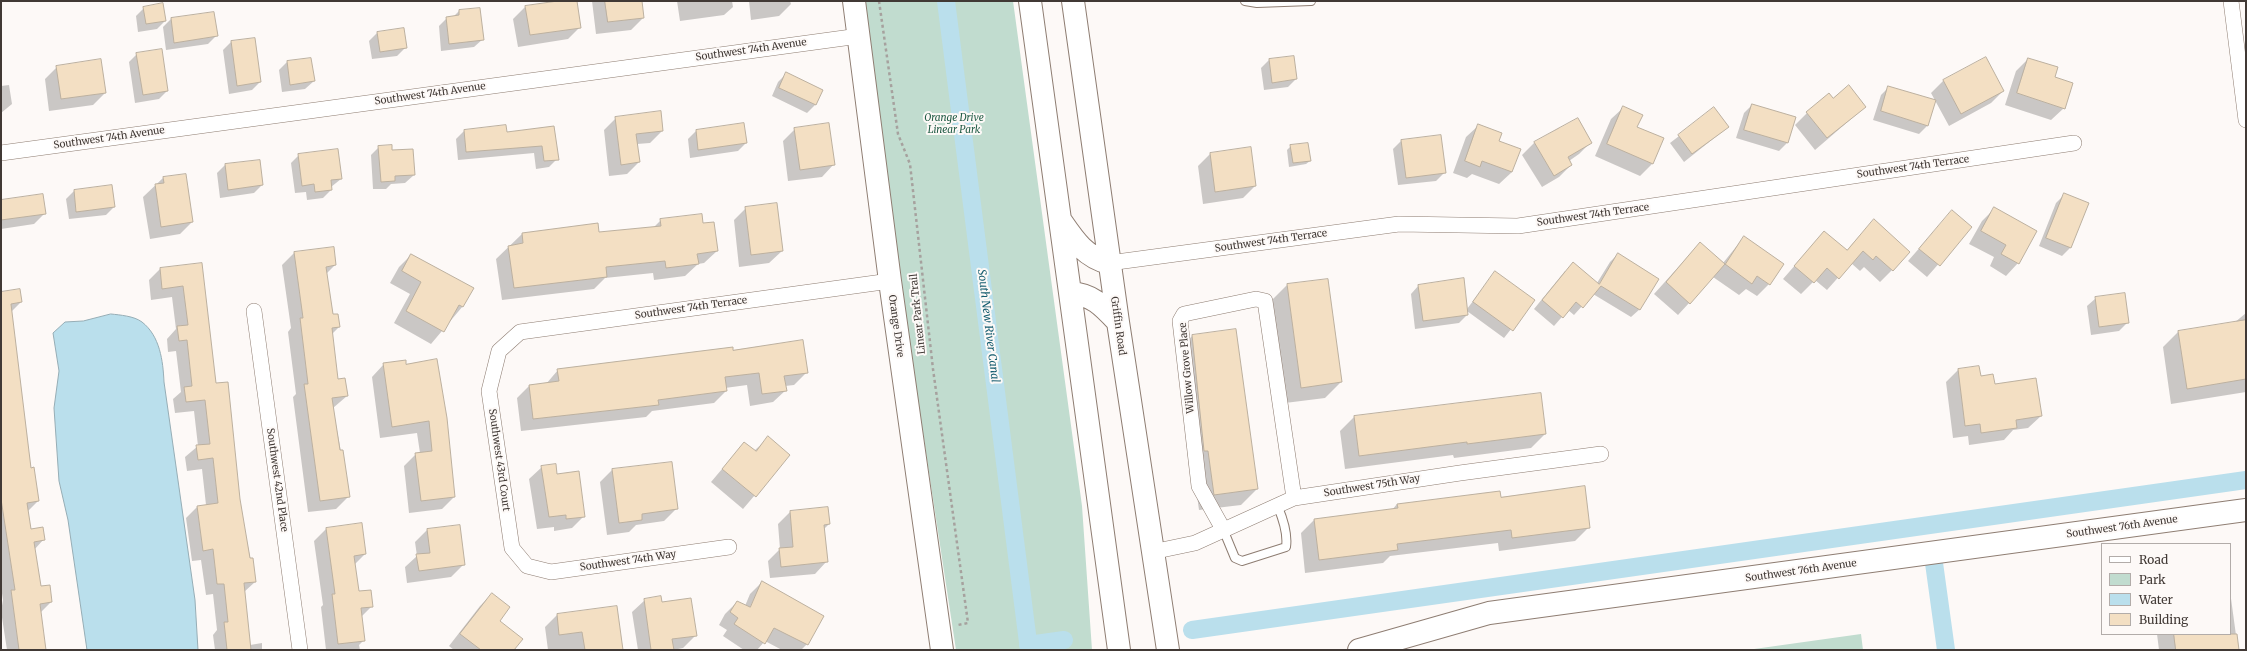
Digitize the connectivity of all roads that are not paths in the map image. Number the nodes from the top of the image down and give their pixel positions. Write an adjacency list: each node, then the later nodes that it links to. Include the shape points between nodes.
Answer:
1 (854, 1): 7 (street, Orange Drive)
2 (1030, 1): 11 (street)
3 (1073, 1): 12 (street, Griffin Road)
4 (1245, 1): 5 (lane)
5 (1311, 1)
6 (2231, 1): 8 (street)
7 (858, 36): 10 (street, Southwest 74th Avenue); 13 (street, Orange Drive)
8 (2246, 120)
9 (2074, 143): 12 (street, Southwest 74th Terrace, via 1518,226 1399,224)
10 (1, 152)
11 (1060, 218): 12 (street, via 1075,241 1087,253); 14 (street)
12 (1109, 263): 16 (street, Griffin Road)
13 (890, 281): 17 (street, Southwest 74th Terrace, via 520,332); 27 (street, Orange Drive)
14 (1070, 293): 16 (street, via 1080,293 1092,298); 28 (street)
15 (254, 311): 26 (street, Southwest 42nd Place)
16 (1118, 322): 24 (street, Griffin Road)
17 (499, 350): 25 (street, Southwest 43rd Court, via 489,391 512,548)
18 (1601, 454): 19 (street, Southwest 75th Way)
19 (1294, 498): 20 (street, Southwest 75th Way); 22 (street, Willow Grove Place, via 1265,301 1256,299 1184,314 1180,321 1199,486)
20 (1278, 507): 22 (street, Southwest 75th Way); 22 (lane, via 1283,518 1286,547 1242,561 1235,558)
21 (2246, 510): 30 (street, Southwest 76th Avenue, via 1489,613)
22 (1223, 529): 24 (street, Southwest 75th Way, via 1195,543)
23 (729, 547): 25 (street, Southwest 74th Way, via 551,572)
24 (1152, 552): 29 (street, Griffin Road)
25 (526, 566)
26 (300, 650)
27 (942, 650)
28 (1119, 650)
29 (1168, 650)
30 (1362, 650)

